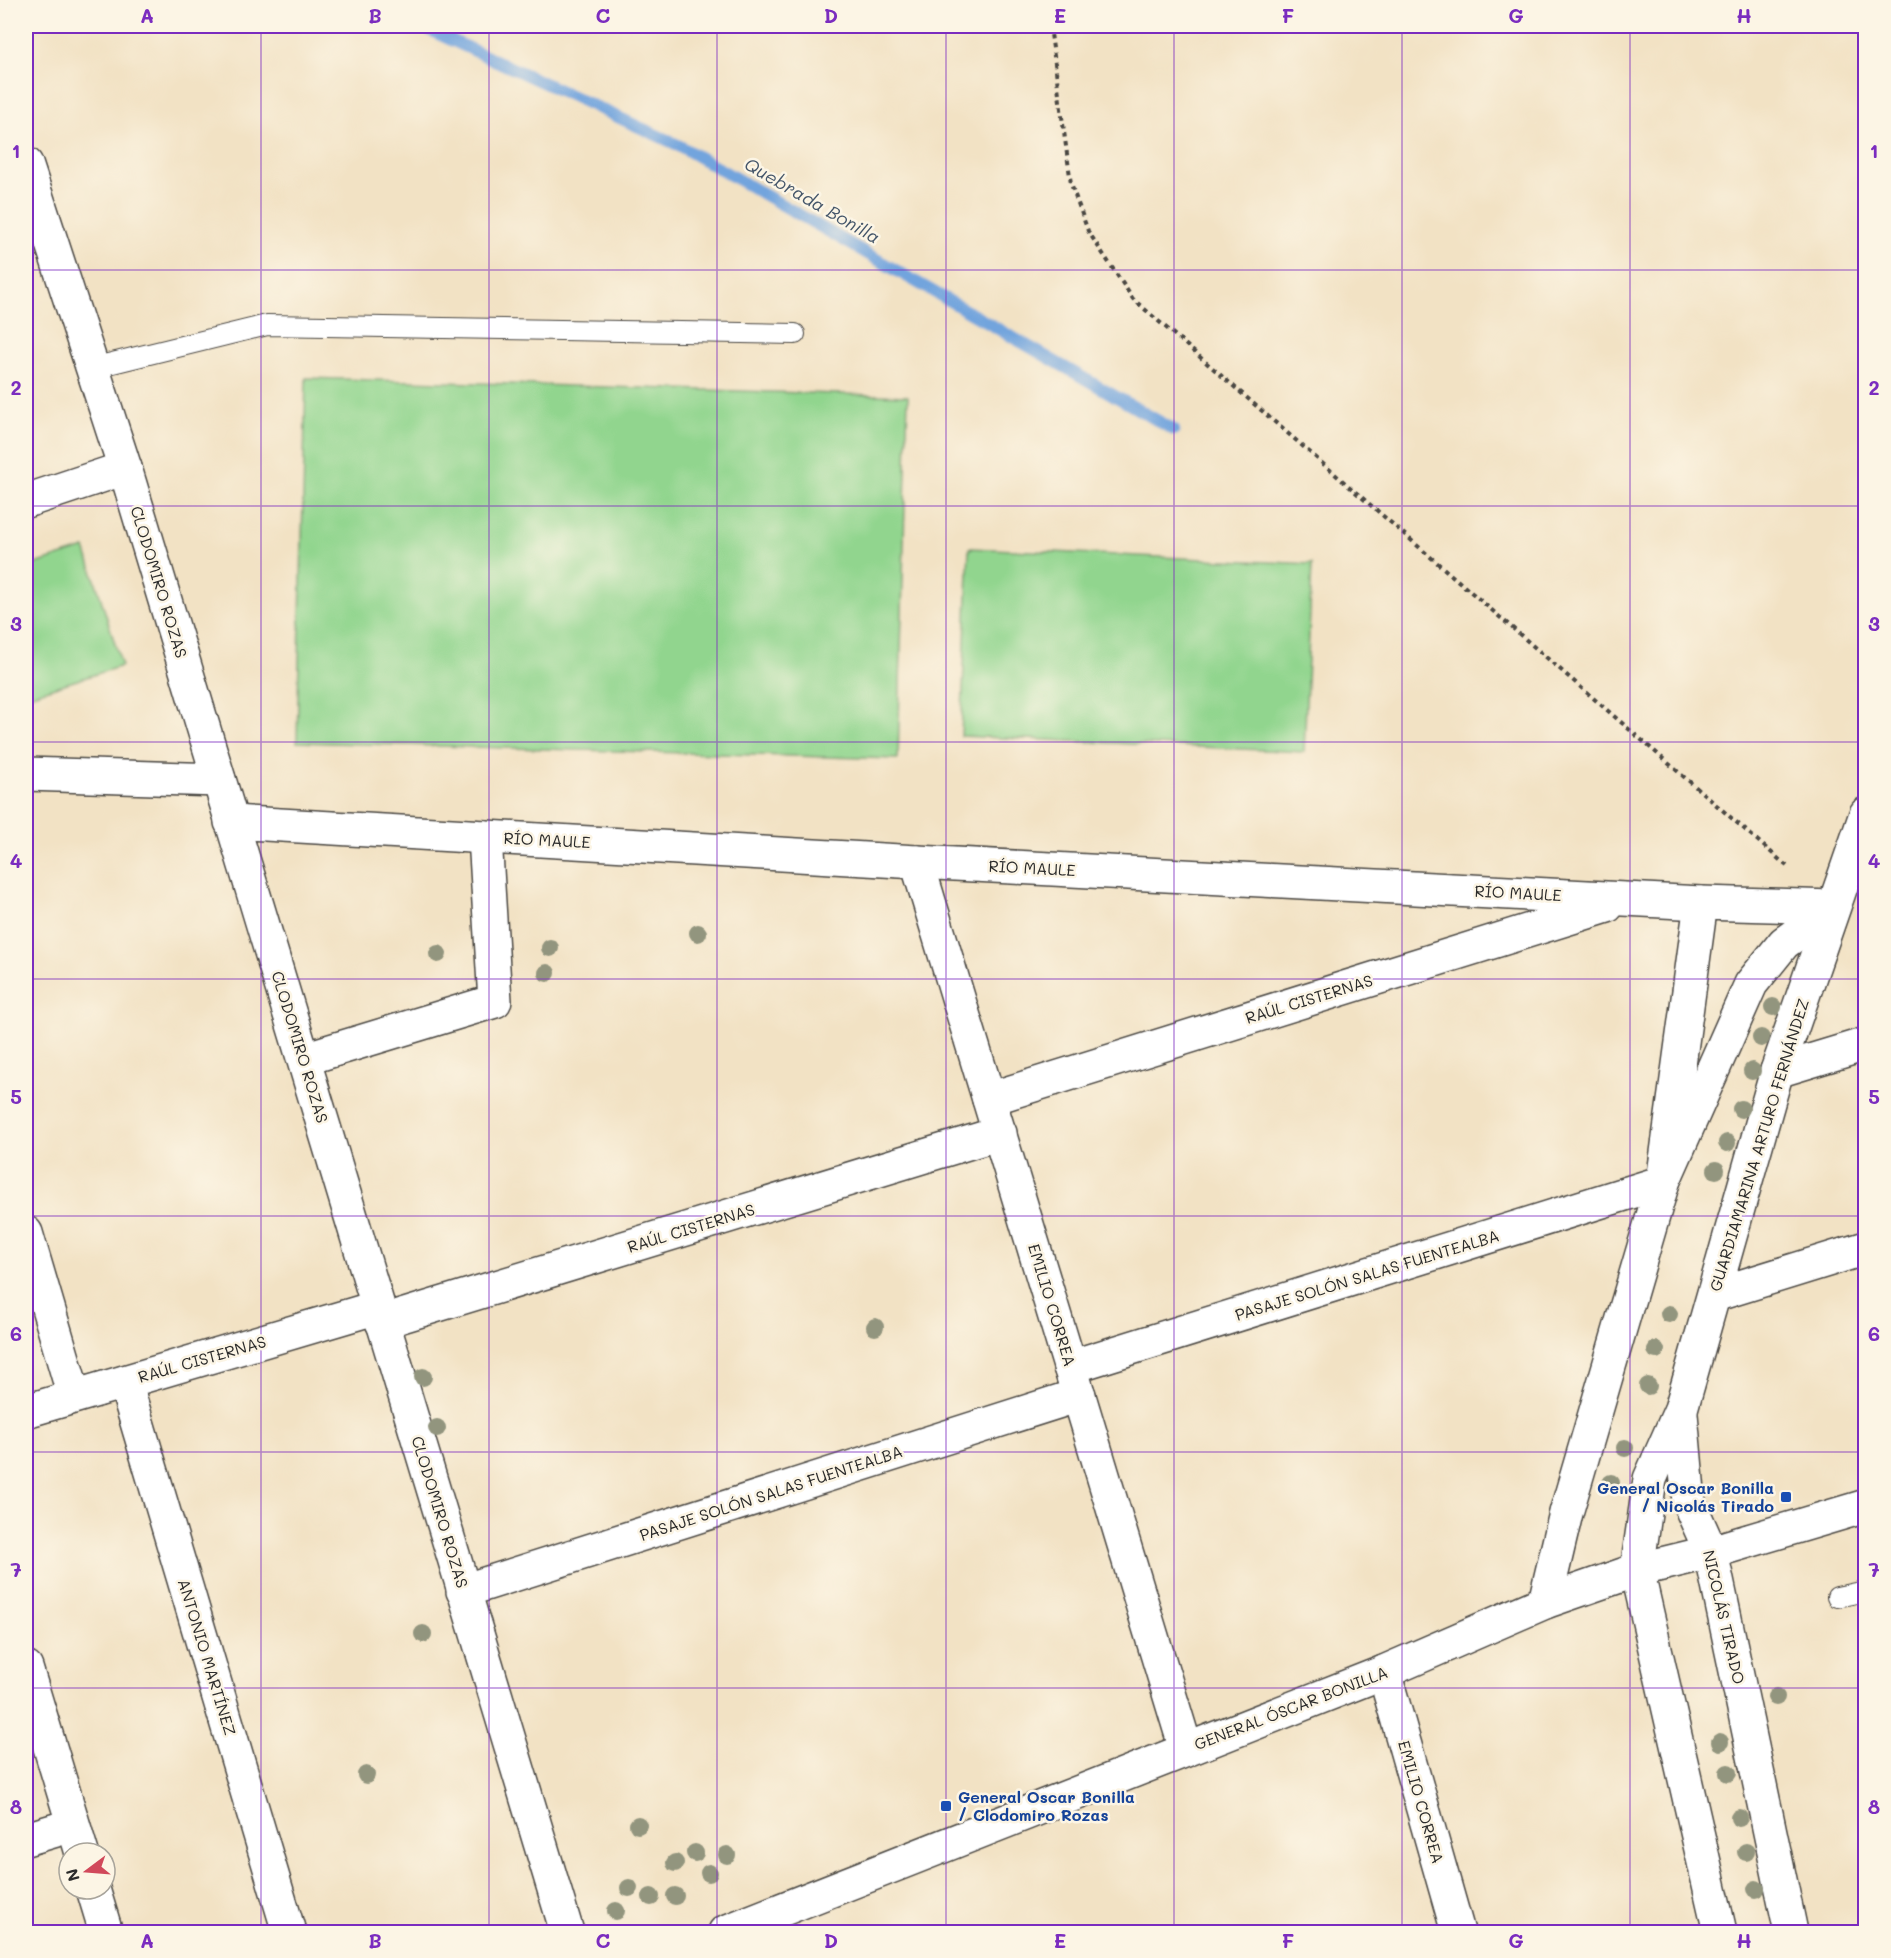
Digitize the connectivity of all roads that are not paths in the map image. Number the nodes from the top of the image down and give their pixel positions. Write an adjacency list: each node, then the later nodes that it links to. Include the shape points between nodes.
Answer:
1 (29, 183): 3 (street, CLODOMIRO ROZAS)
2 (795, 334): 3 (lane, via 267,325)
3 (92, 368): 4 (street, CLODOMIRO ROZAS)
4 (125, 468): 5 (street); 7 (street, CLODOMIRO ROZAS)
5 (26, 501)
6 (26, 774): 7 (street)
7 (219, 780): 9 (street, CLODOMIRO ROZAS)
8 (1866, 814): 11 (street, GUARDIAMARINA ARTURO FERNÁNDEZ)
9 (231, 822): 10 (street, RÍO MAULE); 17 (street, CLODOMIRO ROZAS)
10 (485, 837): 12 (street, RÍO MAULE); 17 (street, via 495,1001)
11 (1860, 843): 15 (street, GUARDIAMARINA ARTURO FERNÁNDEZ)
12 (917, 862): 13 (street, RÍO MAULE); 19 (street, EMILIO CORREA)
13 (1628, 899): 14 (street, RÍO MAULE); 19 (street, RAÚL CISTERNAS)
14 (1701, 903): 15 (street, RÍO MAULE); 21 (street)
15 (1833, 907): 18 (street, GUARDIAMARINA ARTURO FERNÁNDEZ); 21 (street, via 1784,943 1751,984)
16 (1866, 1044): 18 (street)
17 (303, 1059): 25 (street, CLODOMIRO ROZAS)
18 (1777, 1071): 24 (street, GUARDIAMARINA ARTURO FERNÁNDEZ)
19 (989, 1099): 20 (street, EMILIO CORREA)
20 (1000, 1133): 25 (street, RAÚL CISTERNAS); 26 (street, EMILIO CORREA)
21 (1663, 1182): 26 (street, PASAJE SOLÓN SALAS FUENTEALBA); 37 (street, via 1566,1513)
22 (26, 1233): 28 (street)
23 (1866, 1248): 24 (street)
24 (1714, 1295): 29 (street, GUARDIAMARINA ARTURO FERNÁNDEZ)
25 (380, 1315): 27 (street, RAÚL CISTERNAS); 34 (street, CLODOMIRO ROZAS)
26 (1075, 1381): 34 (street, PASAJE SOLÓN SALAS FUENTEALBA); 40 (street, EMILIO CORREA)
27 (126, 1382): 28 (street, RAÚL CISTERNAS); 46 (street, ANTONIO MARTÍNEZ)
28 (74, 1396): 30 (street, RAÚL CISTERNAS)
29 (1681, 1409): 32 (street, NICOLÁS TIRADO, via 1689,1503); 33 (street, via 1650,1479)
30 (26, 1411)
31 (1866, 1506): 32 (street, GENERAL ÓSCAR BONILLA)
32 (1711, 1552): 33 (street, GENERAL ÓSCAR BONILLA); 50 (street, NICOLÁS TIRADO)
33 (1637, 1570): 37 (street, GENERAL ÓSCAR BONILLA); 49 (street)
34 (464, 1591): 47 (street, CLODOMIRO ROZAS)
35 (1866, 1591): 36 (lane)
36 (1837, 1597)
37 (1545, 1602): 39 (street, GENERAL ÓSCAR BONILLA)
38 (26, 1668): 42 (street)
39 (1384, 1672): 40 (street, GENERAL ÓSCAR BONILLA); 44 (street, EMILIO CORREA)
40 (1186, 1749): 48 (street, GENERAL ÓSCAR BONILLA)
41 (26, 1839): 42 (street)
42 (77, 1839)
43 (97, 1901): 45 (street)
44 (1449, 1929)
45 (106, 1932)
46 (290, 1932)
47 (567, 1932)
48 (725, 1932)
49 (1720, 1932)
50 (1791, 1932)

